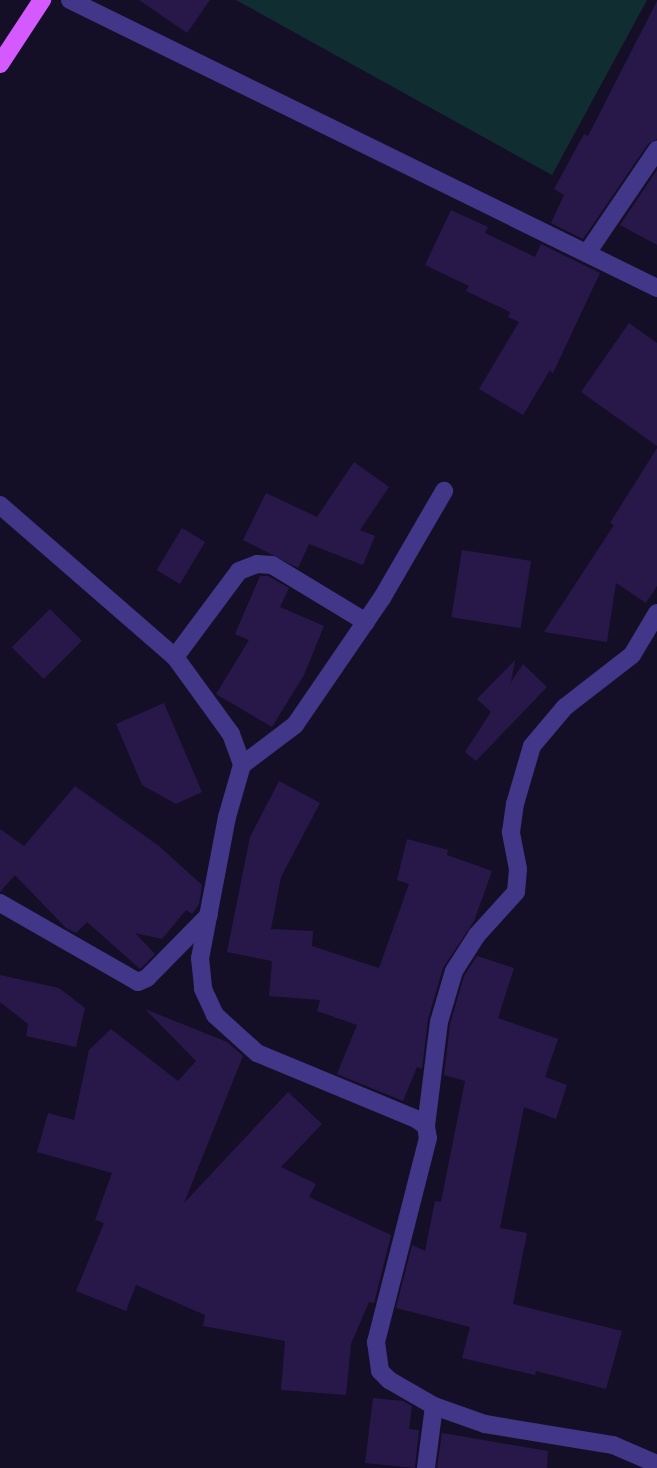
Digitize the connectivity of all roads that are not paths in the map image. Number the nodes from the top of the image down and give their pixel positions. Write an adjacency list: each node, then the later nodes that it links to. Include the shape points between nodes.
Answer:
1 (42, 0): 3 (main road)
2 (70, 0): 5 (street)
3 (0, 64)
4 (657, 150): 5 (street)
5 (587, 253): 6 (street)
6 (657, 288)
7 (444, 491): 10 (street)
8 (0, 505): 11 (street)
9 (657, 613): 15 (street, via 632,655 565,707 532,746 514,804 511,832 518,869 516,892 477,935 454,971 439,1022)
10 (366, 622): 11 (street, via 272,565 257,564 239,571); 12 (street, via 295,725)
11 (175, 657): 12 (street, via 231,734)
12 (242, 765): 14 (street)
13 (0, 903): 14 (street, via 138,982)
14 (209, 915): 15 (street, via 200,958 202,989 215,1015 241,1041 257,1053)
15 (426, 1126): 16 (street, via 428,1138 379,1325 376,1359 389,1380)
16 (434, 1406): 17 (street, via 485,1424 613,1445); 18 (street)
17 (657, 1464)
18 (426, 1468)

